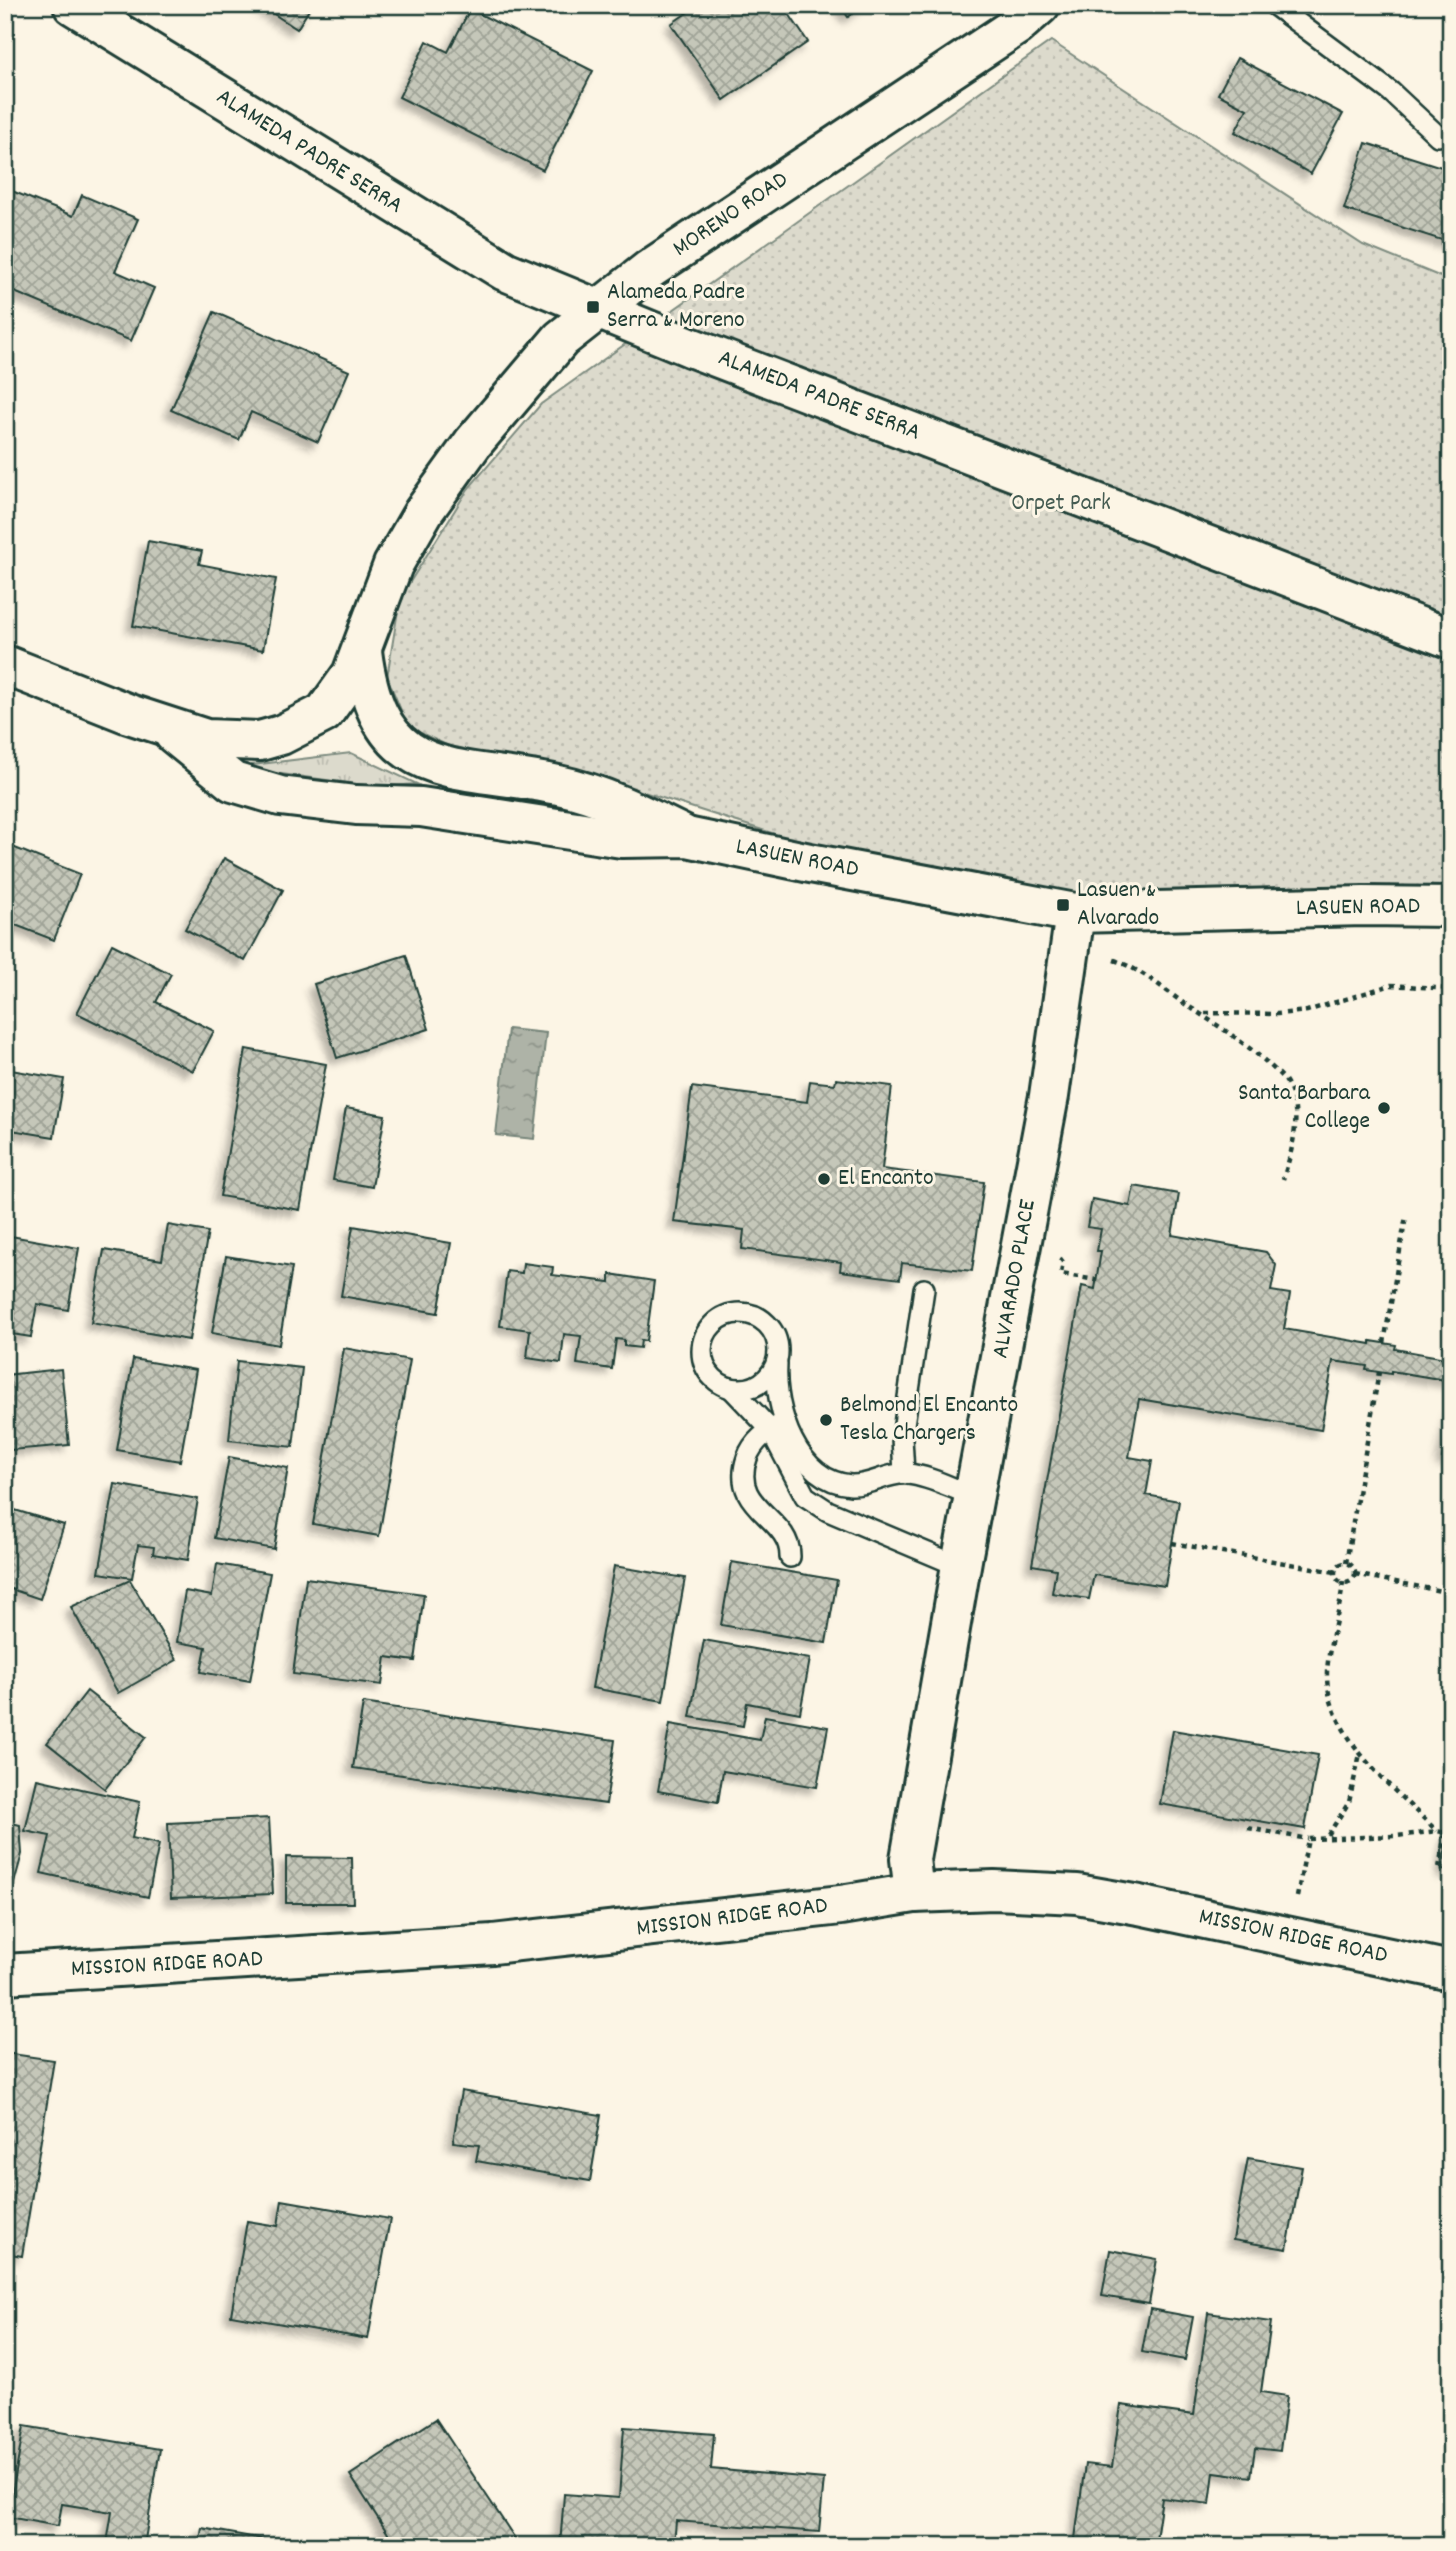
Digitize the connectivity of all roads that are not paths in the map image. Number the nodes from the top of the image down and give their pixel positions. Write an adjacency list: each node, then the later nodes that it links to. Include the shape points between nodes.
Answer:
1 (73, 5): 5 (street, ALAMEDA PADRE SERRA, via 505,271)
2 (1040, 5): 5 (street, MORENO ROAD, via 1016,26 650,269)
3 (1275, 5): 4 (lane, via 1391,92)
4 (1438, 136)
5 (598, 310): 6 (street, ALAMEDA PADRE SERRA); 7 (street, MORENO ROAD, via 561,339 424,511 393,565)
6 (1451, 639)
7 (362, 652): 9 (street, LASUEN ROAD, via 340,695 324,713 281,735 260,741 220,741); 10 (street, via 375,712 396,742 412,755 450,768 575,789)
8 (5, 665): 9 (street, LASUEN ROAD)
9 (165, 726): 10 (street, LASUEN ROAD, via 233,782 271,794 356,805 421,807 622,838)
10 (687, 837): 12 (street, LASUEN ROAD)
11 (1451, 907): 12 (street, LASUEN ROAD)
12 (1075, 913): 18 (street, ALVARADO PLACE, via 1049,1096)
13 (924, 1289): 17 (lane, via 902,1437)
14 (777, 1364): 15 (lane, via 758,1385); 15 (lane, via 776,1337 768,1325 757,1317 729,1315 707,1332 703,1345 708,1372); 16 (lane)
15 (731, 1388): 16 (lane)
16 (778, 1426): 17 (lane, via 804,1458 838,1483 869,1484); 19 (lane, via 750,1449 743,1480 755,1506 784,1535); 20 (lane, via 798,1486 816,1505)
17 (904, 1473): 18 (lane)
18 (974, 1496): 20 (street, ALVARADO PLACE)
19 (790, 1557)
20 (961, 1567): 21 (street, ALVARADO PLACE, via 911,1859)
21 (914, 1894): 22 (street, MISSION RIDGE ROAD, via 1077,1894); 23 (street, MISSION RIDGE ROAD, via 493,1944)
22 (1451, 1971)
23 (5, 1974)

